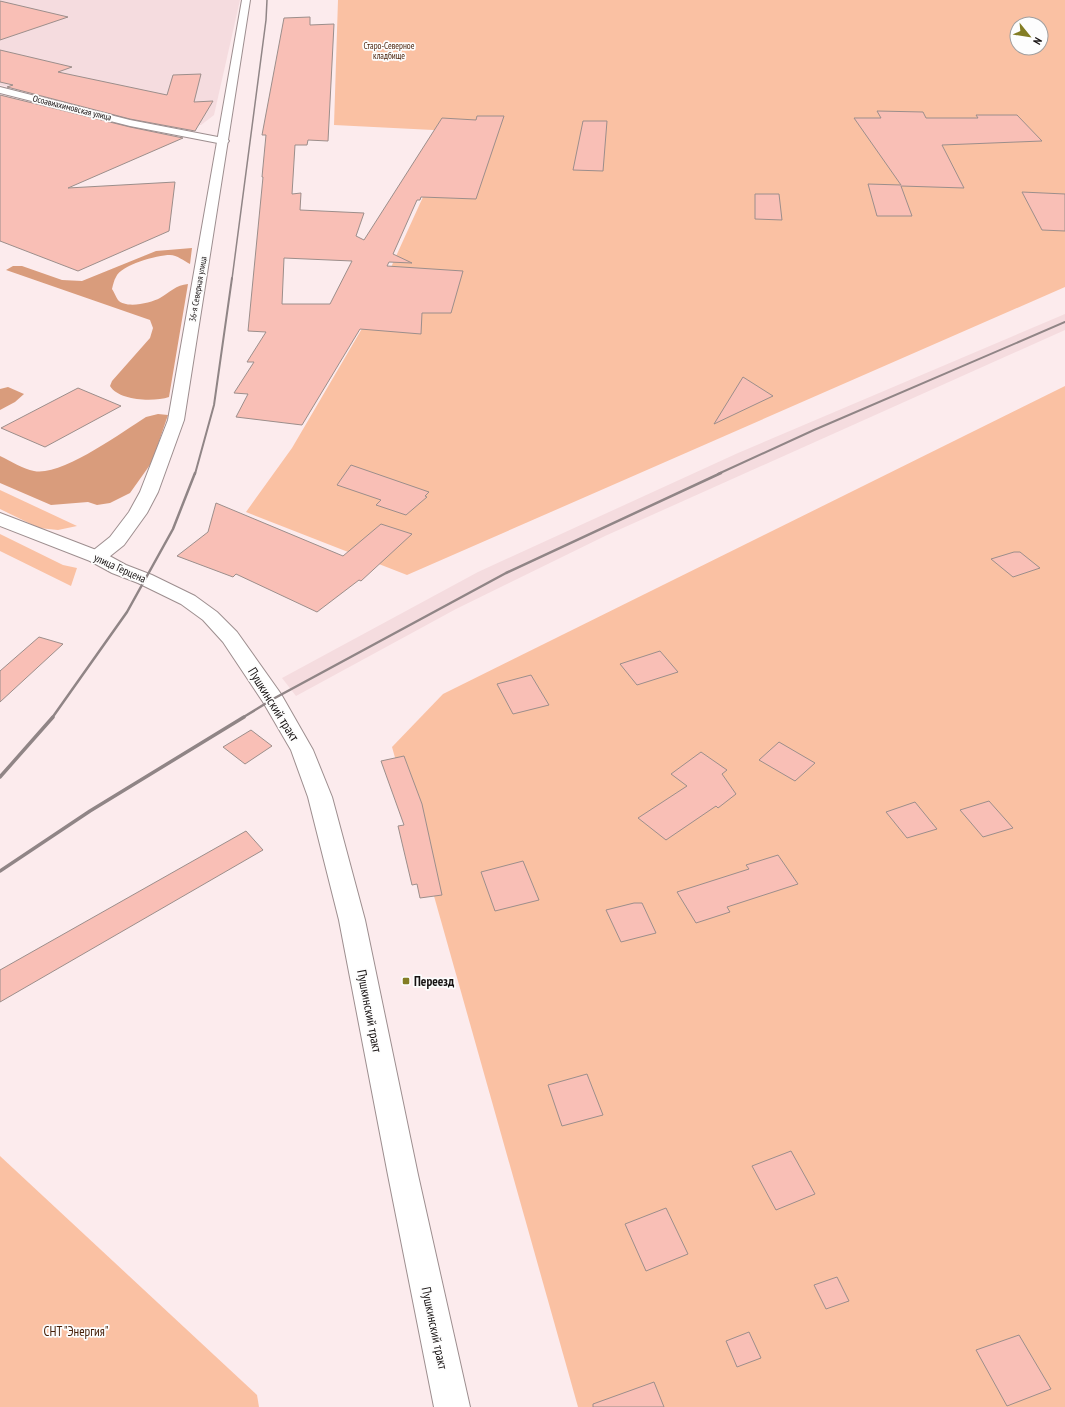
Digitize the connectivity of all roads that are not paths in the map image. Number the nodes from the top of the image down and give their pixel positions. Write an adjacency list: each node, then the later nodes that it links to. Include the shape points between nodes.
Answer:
1 (246, 0): 3 (main road, 36-я Северная улица)
2 (0, 90): 4 (main road, Осоавиахимовская улица)
3 (226, 120): 4 (main road, Осоавиахимовская улица, via 207,126); 5 (main road, 36-я Северная улица)
4 (145, 126): 5 (main road, Осоавиахимовская улица)
5 (223, 141): 7 (main road, 36-я Северная улица, via 176,420 149,492 138,513 117,541)
6 (0, 519): 7 (main road, улица Герцена)
7 (97, 557): 8 (main road, улица Герцена, via 188,600 210,616)
8 (230, 637): 9 (main road, Пушкинский тракт, via 273,699 302,750 320,797 352,920)
9 (452, 1407)

